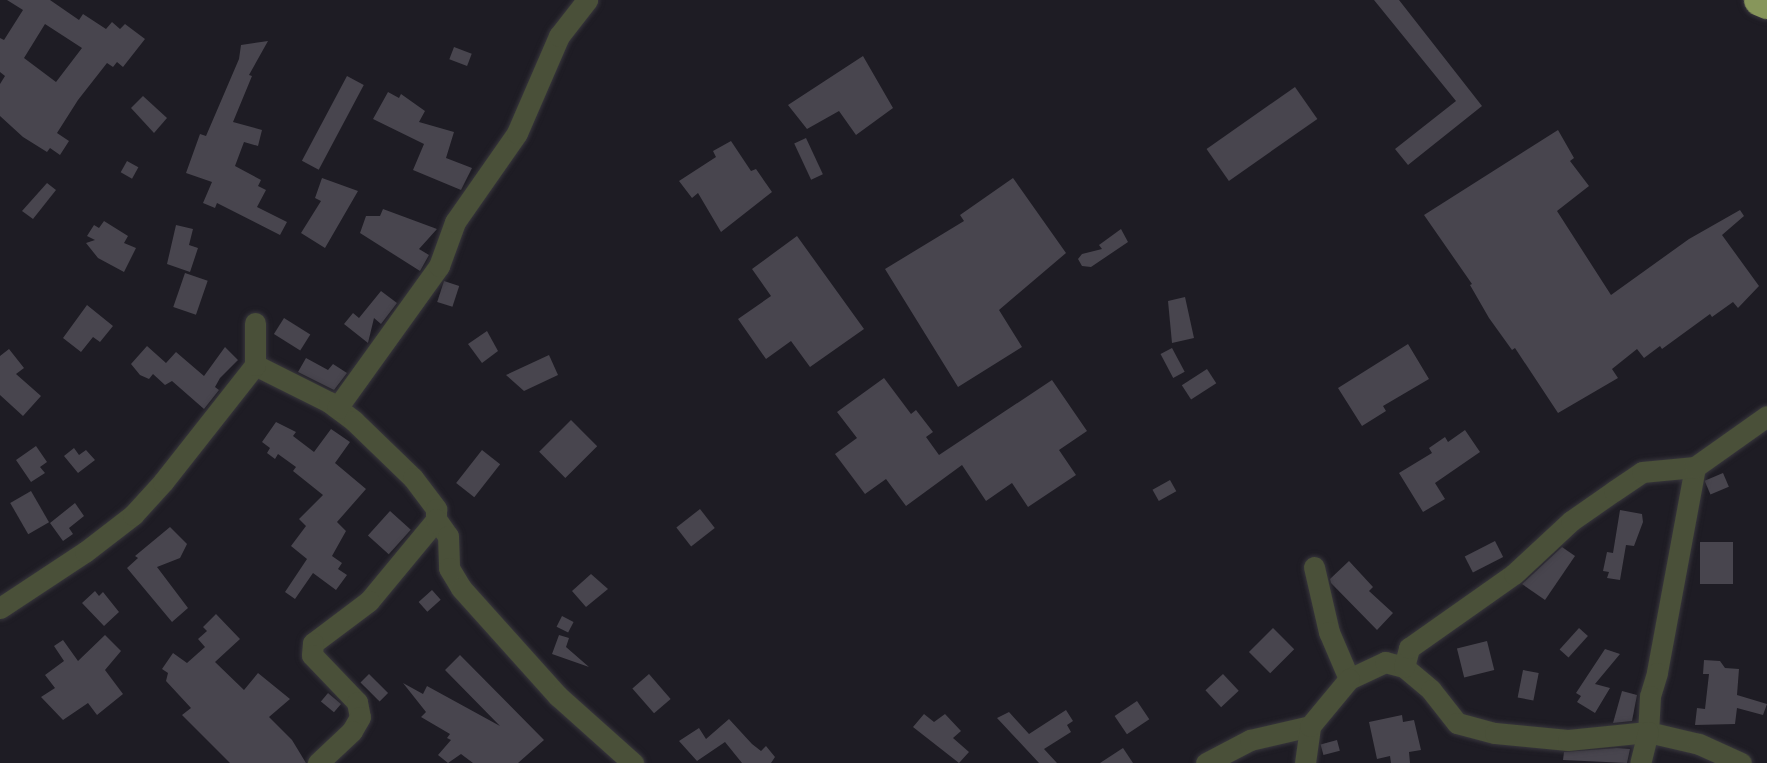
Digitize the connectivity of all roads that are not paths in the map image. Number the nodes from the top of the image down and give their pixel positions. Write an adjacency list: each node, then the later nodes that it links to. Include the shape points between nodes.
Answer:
1 (587, 0): 6 (street, via 559,36 517,133 455,222 439,266)
2 (1760, 0): 3 (highway)
3 (1767, 3)
4 (255, 323): 5 (street)
5 (255, 365): 6 (street); 11 (street, via 174,470 133,515)
6 (337, 408): 9 (street, via 413,478 433,502)
7 (1767, 416): 8 (street)
8 (1695, 467): 12 (street, via 1642,472 1614,491 1571,521 1514,574 1409,648); 15 (street, via 1650,696)
9 (436, 519): 16 (street, via 369,601 313,644 312,655 357,702 360,717 352,731); 17 (street, via 448,536 449,568 461,588 558,696)
10 (1314, 567): 13 (street, via 1329,632)
11 (0, 608)
12 (1404, 667): 13 (street, via 1385,662); 15 (street, via 1431,690 1457,723 1467,727 1568,740)
13 (1349, 679): 14 (street)
14 (1310, 726): 18 (street, via 1250,740); 19 (street)
15 (1648, 732): 20 (street); 21 (street, via 1699,744)
16 (318, 763)
17 (633, 763)
18 (1206, 763)
19 (1305, 763)
20 (1640, 763)
21 (1741, 763)

